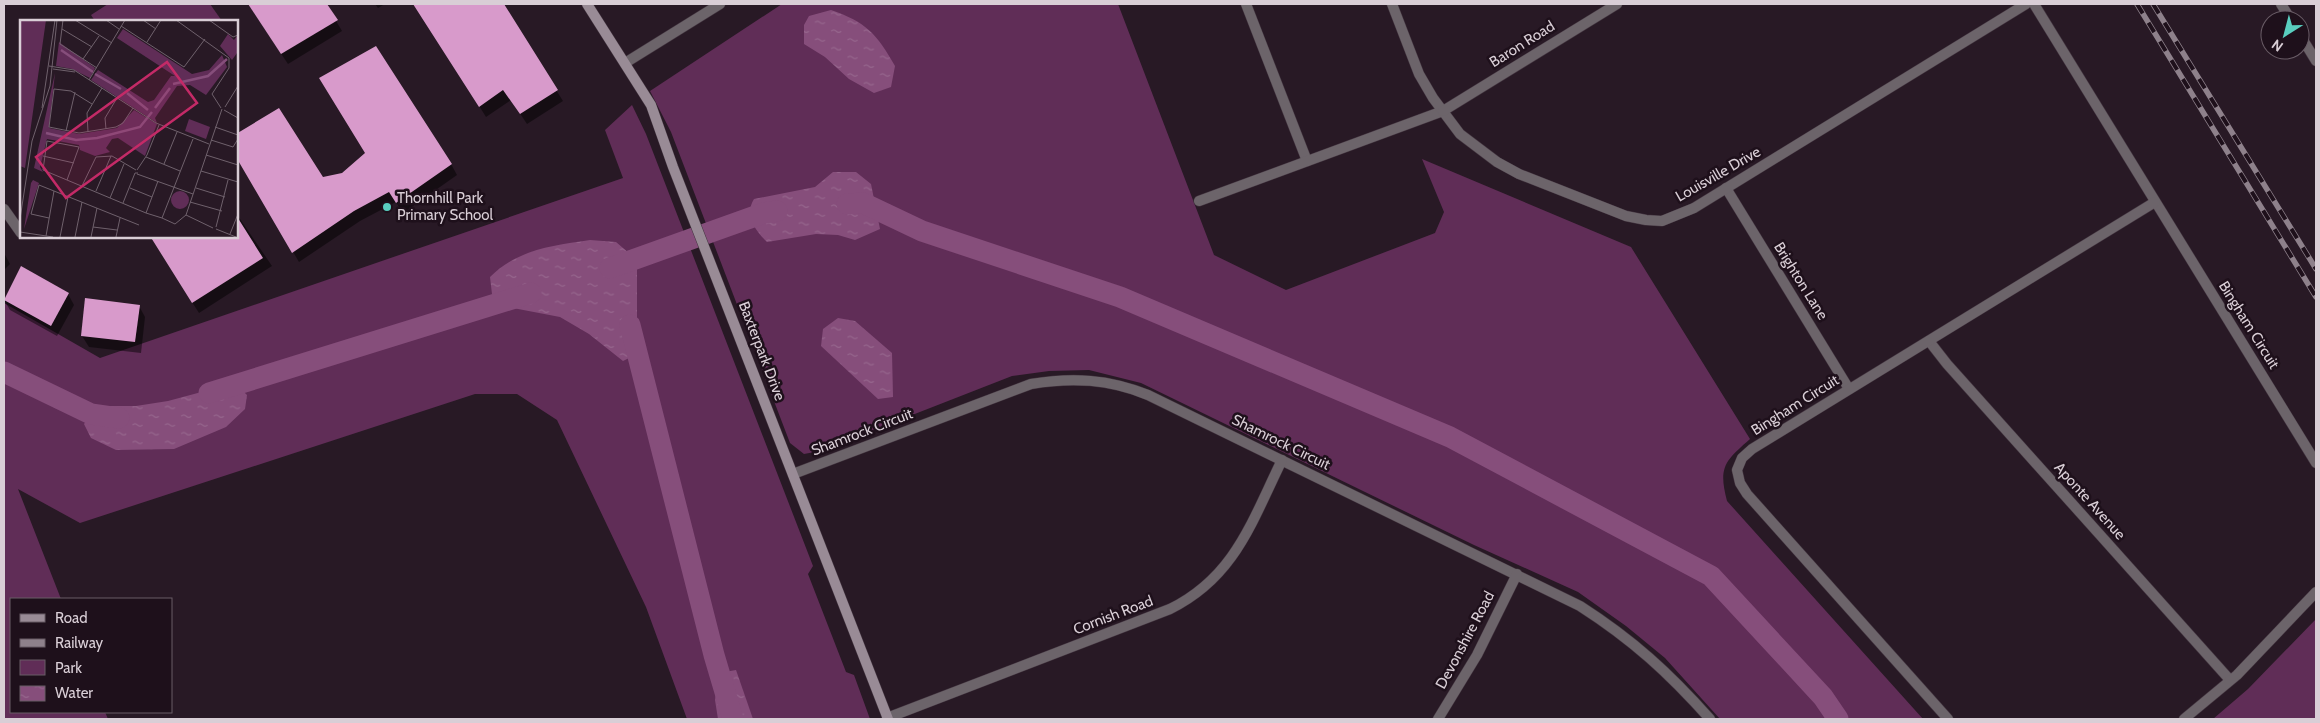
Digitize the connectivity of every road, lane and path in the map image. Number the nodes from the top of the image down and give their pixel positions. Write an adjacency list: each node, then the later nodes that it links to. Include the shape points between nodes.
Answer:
1 (587, 4): 8 (street, Baxterpark Drive)
2 (1246, 4): 10 (street)
3 (1392, 4): 9 (street, Louisville Drive, via 1419,74)
4 (1617, 4): 9 (street, Baron Road)
5 (2026, 4): 11 (street, Louisville Drive)
6 (2034, 4): 13 (street, Bingham Circuit)
7 (715, 5): 8 (street)
8 (625, 63): 20 (street, Baxterpark Drive, via 651,105)
9 (1443, 111): 10 (street, Baron Road); 11 (street, Louisville Drive, via 1460,134 1497,162 1519,174 1626,216 1662,220 1694,208)
10 (1307, 161): 12 (street, Baron Road)
11 (1726, 188): 17 (street, Brighton Lane)
12 (1199, 201)
13 (2155, 202): 16 (street, Bingham Circuit); 19 (street, Bingham Circuit)
14 (4, 209): 15 (street)
15 (20, 231)
16 (1929, 341): 17 (street, Bingham Circuit); 23 (street, Aponte Avenue)
17 (1849, 389): 27 (street, Bingham Circuit, via 1752,449 1742,458 1737,470 1740,483)
18 (1282, 460): 20 (street, Shamrock Circuit, via 1129,387 1069,379 1031,384); 21 (street, Shamrock Circuit); 24 (street, Cornish Road, via 1237,550 1217,577 1194,595 1170,609)
19 (2316, 464)
20 (794, 474): 24 (street, Baxterpark Drive)
21 (1517, 574): 25 (street, Devonshire Road, via 1470,668); 26 (street, Shamrock Circuit, via 1580,606 1625,636 1661,667)
22 (2316, 592): 23 (street)
23 (2230, 680): 28 (street)
24 (887, 719)
25 (1438, 719)
26 (1710, 719)
27 (1948, 719)
28 (2184, 719)

